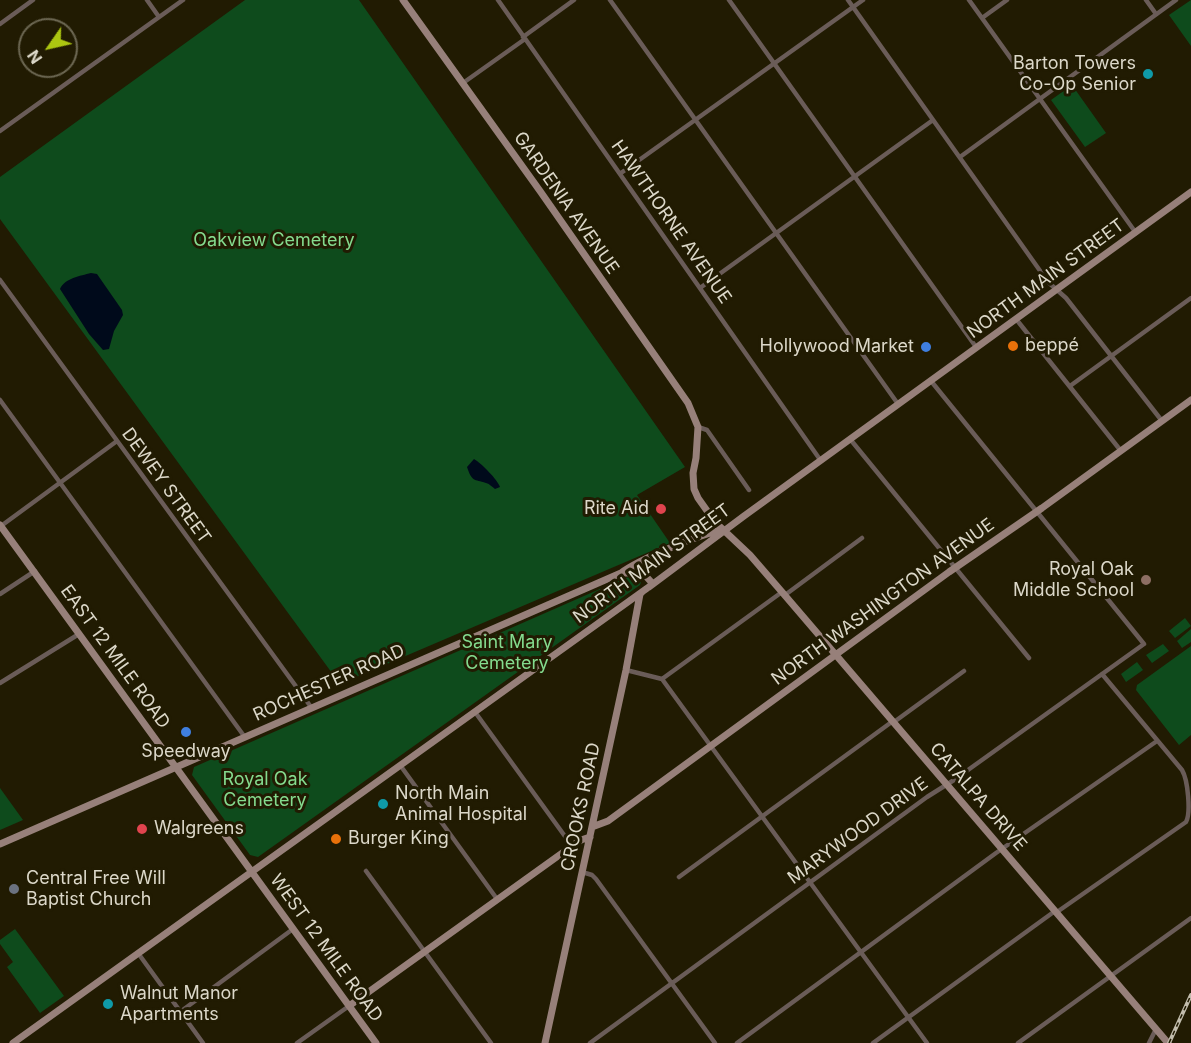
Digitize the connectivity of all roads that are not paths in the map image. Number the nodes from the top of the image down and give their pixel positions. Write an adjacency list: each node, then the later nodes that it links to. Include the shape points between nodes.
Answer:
1 (33, 0): 19 (street)
2 (147, 0): 17 (street)
3 (183, 0): 17 (street)
4 (404, 0): 22 (main road, GARDENIA AVENUE)
5 (498, 0): 20 (street, HAWTHORNE AVENUE)
6 (574, 0): 20 (street)
7 (610, 0): 24 (street)
8 (729, 0): 21 (street)
9 (848, 0): 15 (street)
10 (863, 0): 15 (street)
11 (969, 0): 18 (street)
12 (1007, 0): 18 (street)
13 (1146, 0): 16 (street)
14 (1176, 0): 16 (street)
15 (853, 7): 21 (street); 25 (street)
16 (1156, 14): 23 (street)
17 (159, 17): 26 (street)
18 (982, 18): 23 (street)
19 (0, 24)
20 (524, 38): 22 (street); 28 (street, HAWTHORNE AVENUE)
21 (774, 63): 24 (street); 29 (street)
22 (463, 83): 46 (main road, GARDENIA AVENUE, via 688,403)
23 (1039, 99): 27 (street); 32 (street)
24 (696, 119): 28 (street); 31 (street)
25 (933, 120): 27 (street); 29 (street)
26 (0, 131)
27 (960, 157): 35 (street)
28 (621, 174): 34 (street, HAWTHORNE AVENUE)
29 (855, 177): 31 (street); 38 (street)
30 (1191, 192): 32 (main road, NORTH MAIN STREET)
31 (777, 233): 34 (street); 44 (street)
32 (1136, 233): 35 (main road, NORTH MAIN STREET)
33 (0, 280): 48 (street, DEWEY STREET)
34 (700, 288): 50 (street, HAWTHORNE AVENUE)
35 (1057, 290): 37 (main road, NORTH MAIN STREET); 39 (street)
36 (1191, 298): 39 (street)
37 (1016, 320): 38 (main road, NORTH MAIN STREET); 41 (street)
38 (976, 347): 40 (main road, NORTH MAIN STREET)
39 (1111, 356): 41 (street); 45 (street)
40 (931, 381): 44 (main road, NORTH MAIN STREET); 53 (street)
41 (1070, 386): 49 (street)
42 (0, 400): 51 (street)
43 (1191, 400): 45 (main road, NORTH WASHINGTON AVENUE)
44 (898, 404): 47 (main road, NORTH MAIN STREET)
45 (1162, 422): 49 (main road, NORTH WASHINGTON AVENUE)
46 (698, 427): 52 (street, GARDENIA AVENUE, via 707,430); 55 (main road, GARDENIA AVENUE, via 694,489)
47 (850, 439): 50 (main road, NORTH MAIN STREET); 57 (street)
48 (117, 441): 51 (street); 73 (street, DEWEY STREET)
49 (1121, 451): 53 (main road, NORTH WASHINGTON AVENUE)
50 (821, 462): 55 (main road, NORTH MAIN STREET)
51 (60, 483): 54 (street); 76 (street)
52 (749, 490)
53 (1037, 511): 57 (main road, NORTH WASHINGTON AVENUE); 70 (street, MARYWOOD DRIVE, via 1144,644)
54 (0, 526): 59 (main road, EAST 12 MILE ROAD)
55 (724, 530): 58 (main road, GARDENIA AVENUE); 60 (main road, ROCHESTER ROAD, via 658,553); 61 (main road, NORTH MAIN STREET)
56 (862, 538): 62 (street)
57 (955, 568): 66 (main road, NORTH WASHINGTON AVENUE); 67 (street)
58 (764, 570): 62 (main road, CATALPA DRIVE)
59 (34, 571): 63 (street); 65 (main road, EAST 12 MILE ROAD)
60 (621, 573): 61 (main road, via 639,572); 73 (main road, ROCHESTER ROAD)
61 (653, 584): 64 (main road)
62 (784, 593): 66 (main road, CATALPA DRIVE); 71 (street)
63 (0, 594)
64 (640, 594): 68 (main road, CROOKS ROAD); 74 (main road, NORTH MAIN STREET)
65 (79, 634): 72 (street); 80 (main road, EAST 12 MILE ROAD)
66 (836, 654): 75 (main road, CATALPA DRIVE); 78 (main road, NORTH WASHINGTON AVENUE)
67 (1029, 658)
68 (626, 670): 71 (street); 83 (main road, CROOKS ROAD)
69 (964, 671): 75 (street)
70 (1102, 674): 77 (street); 81 (street, MARYWOOD DRIVE)
71 (662, 679): 78 (street)
72 (0, 683)
73 (311, 707): 76 (main road, ROCHESTER ROAD)
74 (475, 712): 79 (main road, NORTH MAIN STREET); 86 (street)
75 (893, 722): 81 (main road, CATALPA DRIVE); 82 (street)
76 (244, 736): 80 (main road, ROCHESTER ROAD)
77 (1157, 741): 87 (street); 94 (street, via 1185,774 1189,815 1186,822)
78 (710, 746): 82 (street); 83 (main road, NORTH WASHINGTON AVENUE, via 608,820)
79 (400, 765): 88 (main road, NORTH MAIN STREET); 93 (street)
80 (176, 766): 85 (main road, ROCHESTER ROAD); 88 (main road, EAST 12 MILE ROAD)
81 (947, 784): 87 (main road, CATALPA DRIVE); 92 (street, MARYWOOD DRIVE)
82 (762, 816): 91 (street); 92 (street)
83 (592, 827): 84 (main road, CROOKS ROAD)
84 (590, 837): 86 (main road); 90 (main road, CROOKS ROAD)
85 (0, 843)
86 (572, 846): 93 (main road)
87 (1002, 849): 94 (main road, CATALPA DRIVE); 98 (street)
88 (252, 871): 96 (main road, WEST 12 MILE ROAD); 99 (main road, NORTH MAIN STREET)
89 (366, 871): 97 (street)
90 (582, 872): 101 (street, via 596,879); 111 (main road, CROOKS ROAD)
91 (679, 877)
92 (810, 883): 98 (street); 101 (street, MARYWOOD DRIVE)
93 (497, 899): 97 (main road)
94 (1056, 911): 100 (main road, CATALPA DRIVE); 104 (street)
95 (1191, 918): 100 (street)
96 (293, 929): 102 (main road, WEST 12 MILE ROAD); 103 (street)
97 (424, 951): 102 (main road); 110 (street)
98 (861, 952): 104 (street); 114 (street)
99 (138, 953): 103 (street); 106 (main road, NORTH MAIN STREET)
100 (1111, 976): 105 (main road, CATALPA DRIVE); 117 (street)
101 (672, 984): 112 (street, MARYWOOD DRIVE); 113 (street)
102 (349, 1006): 108 (street); 109 (main road, WEST 12 MILE ROAD)
103 (180, 1012): 107 (street)
104 (908, 1017): 115 (street); 116 (street)
105 (1156, 1029): 118 (street); 119 (main road, CATALPA DRIVE)
106 (13, 1043)
107 (203, 1043)
108 (297, 1043)
109 (376, 1043)
110 (491, 1043)
111 (544, 1043)
112 (590, 1043)
113 (715, 1043)
114 (737, 1043)
115 (873, 1043)
116 (927, 1043)
117 (1018, 1043)
118 (1149, 1043)
119 (1168, 1043)

